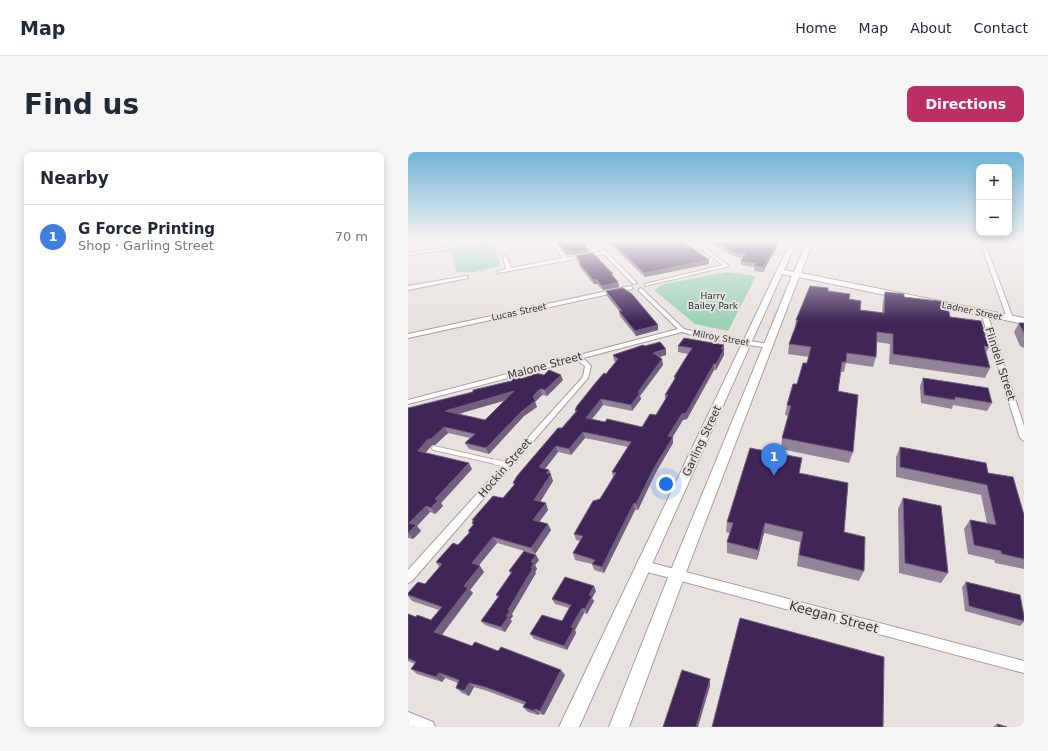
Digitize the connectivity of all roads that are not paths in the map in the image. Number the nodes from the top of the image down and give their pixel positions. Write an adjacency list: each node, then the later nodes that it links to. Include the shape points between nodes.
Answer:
1 (521, 268): 6 (street)
2 (620, 268): 11 (street)
3 (719, 268): 12 (street)
4 (800, 268): 9 (street)
5 (992, 268): 17 (street)
6 (509, 270): 8 (street)
7 (779, 270): 9 (street, Ladner Street); 21 (street, Garling Street)
8 (498, 272)
9 (798, 274): 16 (street, Ladner Street); 22 (street)
10 (466, 277): 13 (street)
11 (635, 283): 12 (street); 14 (street)
12 (647, 285): 15 (street)
13 (408, 288)
14 (630, 288): 15 (street); 20 (street, Lucas Street)
15 (641, 290): 19 (street, Milroy Street)
16 (984, 313): 17 (street, Ladner Street); 25 (street, Flindell Street)
17 (1010, 318): 18 (street, Ladner Street)
18 (1024, 321)
19 (682, 330): 21 (street, Milroy Street); 23 (street, Malone Street)
20 (408, 336)
21 (746, 342): 22 (street, Milroy Street); 28 (street, Garling Street)
22 (769, 346): 29 (street)
23 (578, 357): 24 (street, Malone Street); 27 (street, Hockin Street, via 588,366 586,377)
24 (408, 402)
25 (1024, 438)
26 (434, 448): 27 (lane)
27 (507, 465): 30 (street, Hockin Street)
28 (644, 566): 29 (street, Keegan Street); 34 (street, Garling Street)
29 (677, 575): 31 (street, Keegan Street); 35 (street)
30 (408, 578)
31 (1024, 667)
32 (408, 719): 33 (street)
33 (423, 726)
34 (569, 727)
35 (619, 727)

